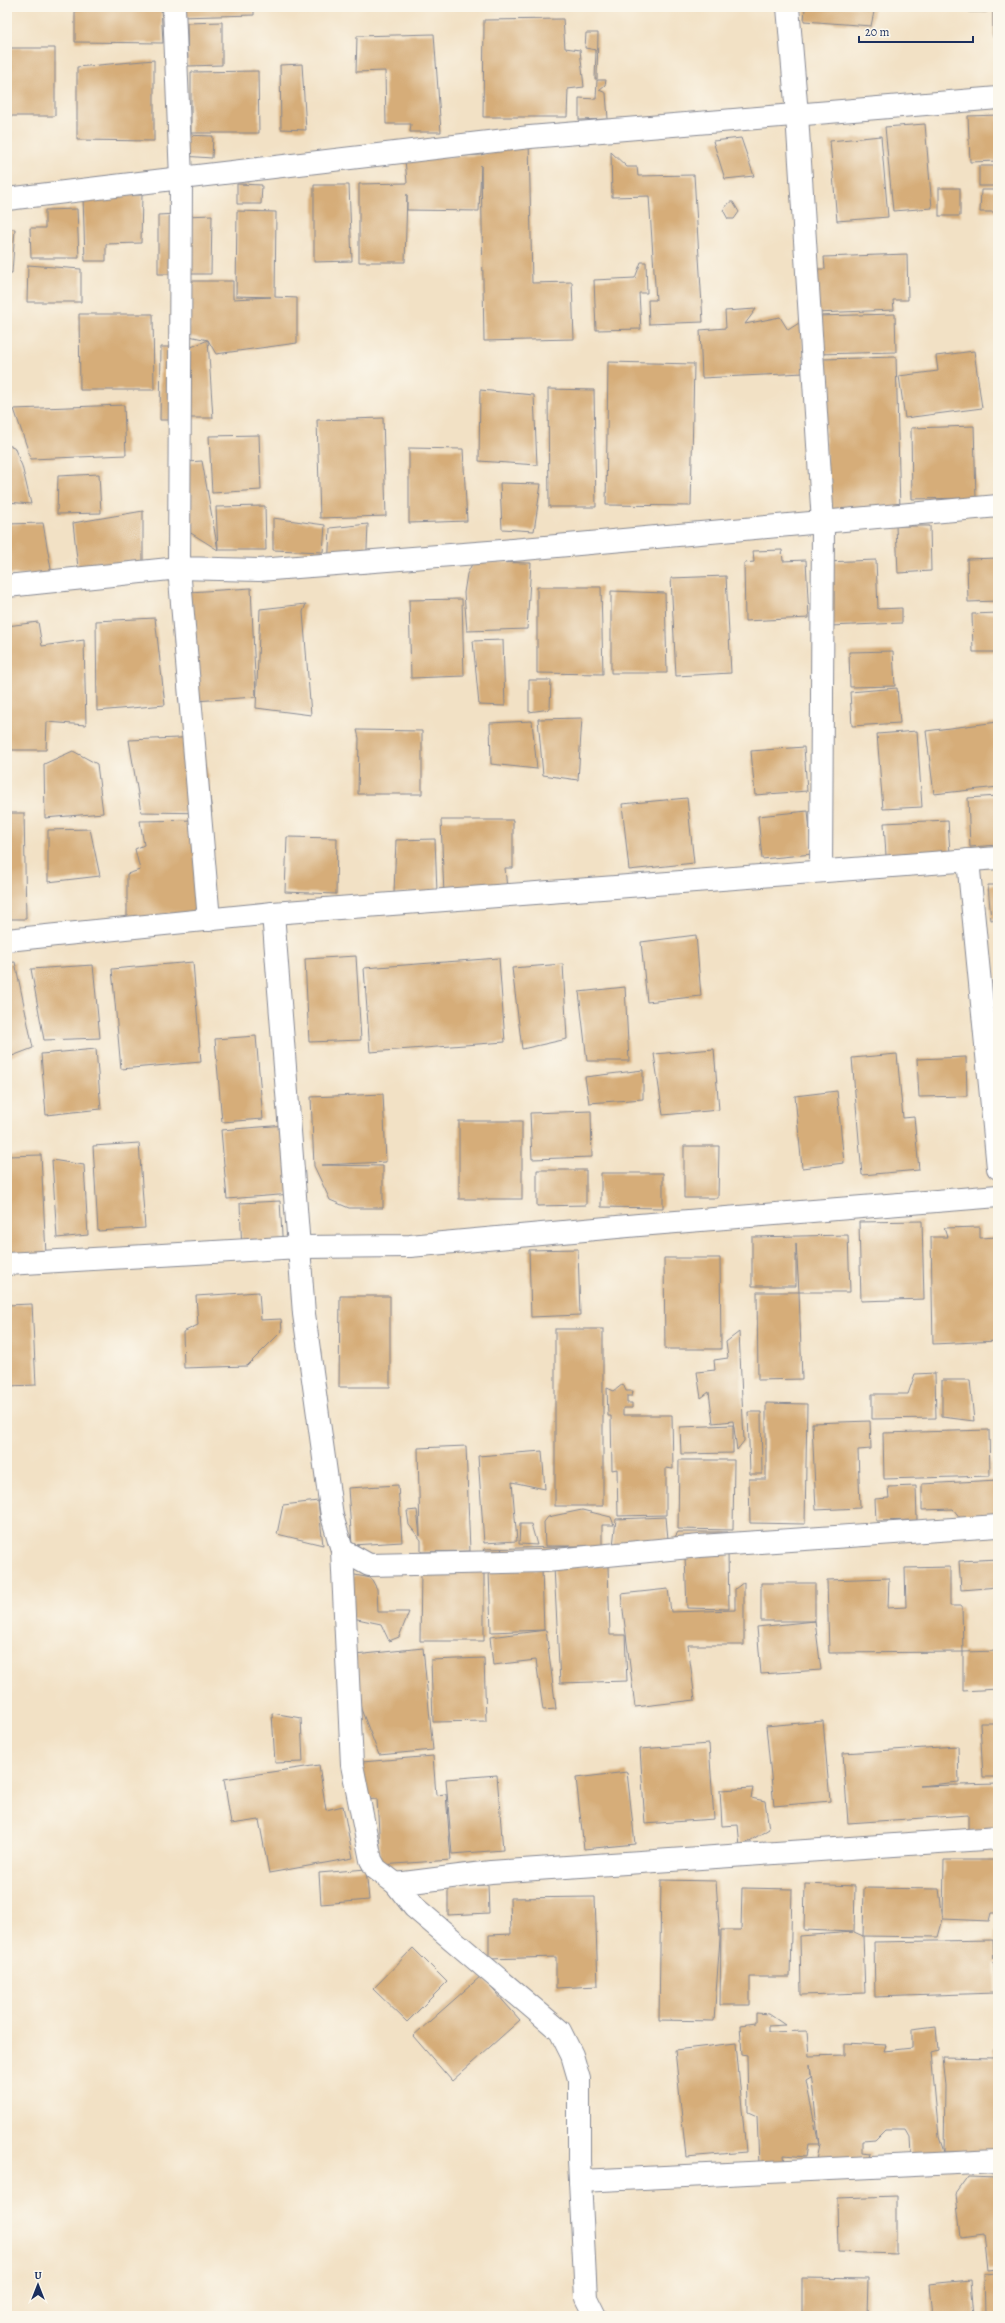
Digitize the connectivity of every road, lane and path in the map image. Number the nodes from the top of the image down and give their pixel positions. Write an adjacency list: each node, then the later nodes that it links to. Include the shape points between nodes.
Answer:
1 (174, 7): 5 (street)
2 (788, 7): 4 (street)
3 (998, 98): 4 (street)
4 (797, 115): 5 (street, via 522,138); 8 (street)
5 (181, 178): 6 (street); 9 (street)
6 (7, 199)
7 (998, 506): 8 (street)
8 (823, 523): 9 (street, via 259,570); 13 (street)
9 (178, 568): 10 (street); 15 (street)
10 (7, 586)
11 (998, 858): 12 (street)
12 (968, 860): 13 (street); 17 (street)
13 (821, 871): 14 (street)
14 (273, 913): 15 (street); 19 (street)
15 (209, 920): 16 (street)
16 (7, 940)
17 (998, 1168)
18 (998, 1196): 19 (street, via 410,1246)
19 (299, 1248): 20 (street); 22 (street, via 304,1314 332,1516)
20 (7, 1264)
21 (998, 1526): 22 (street, via 700,1546 546,1562 369,1565)
22 (342, 1550): 24 (street, via 352,1765 371,1860 376,1869)
23 (998, 1838): 24 (street, via 491,1872)
24 (396, 1884): 26 (street, via 414,1907 560,2031 572,2055 579,2079)
25 (998, 2161): 26 (street)
26 (580, 2181): 27 (street, via 586,2298)
27 (595, 2316)

